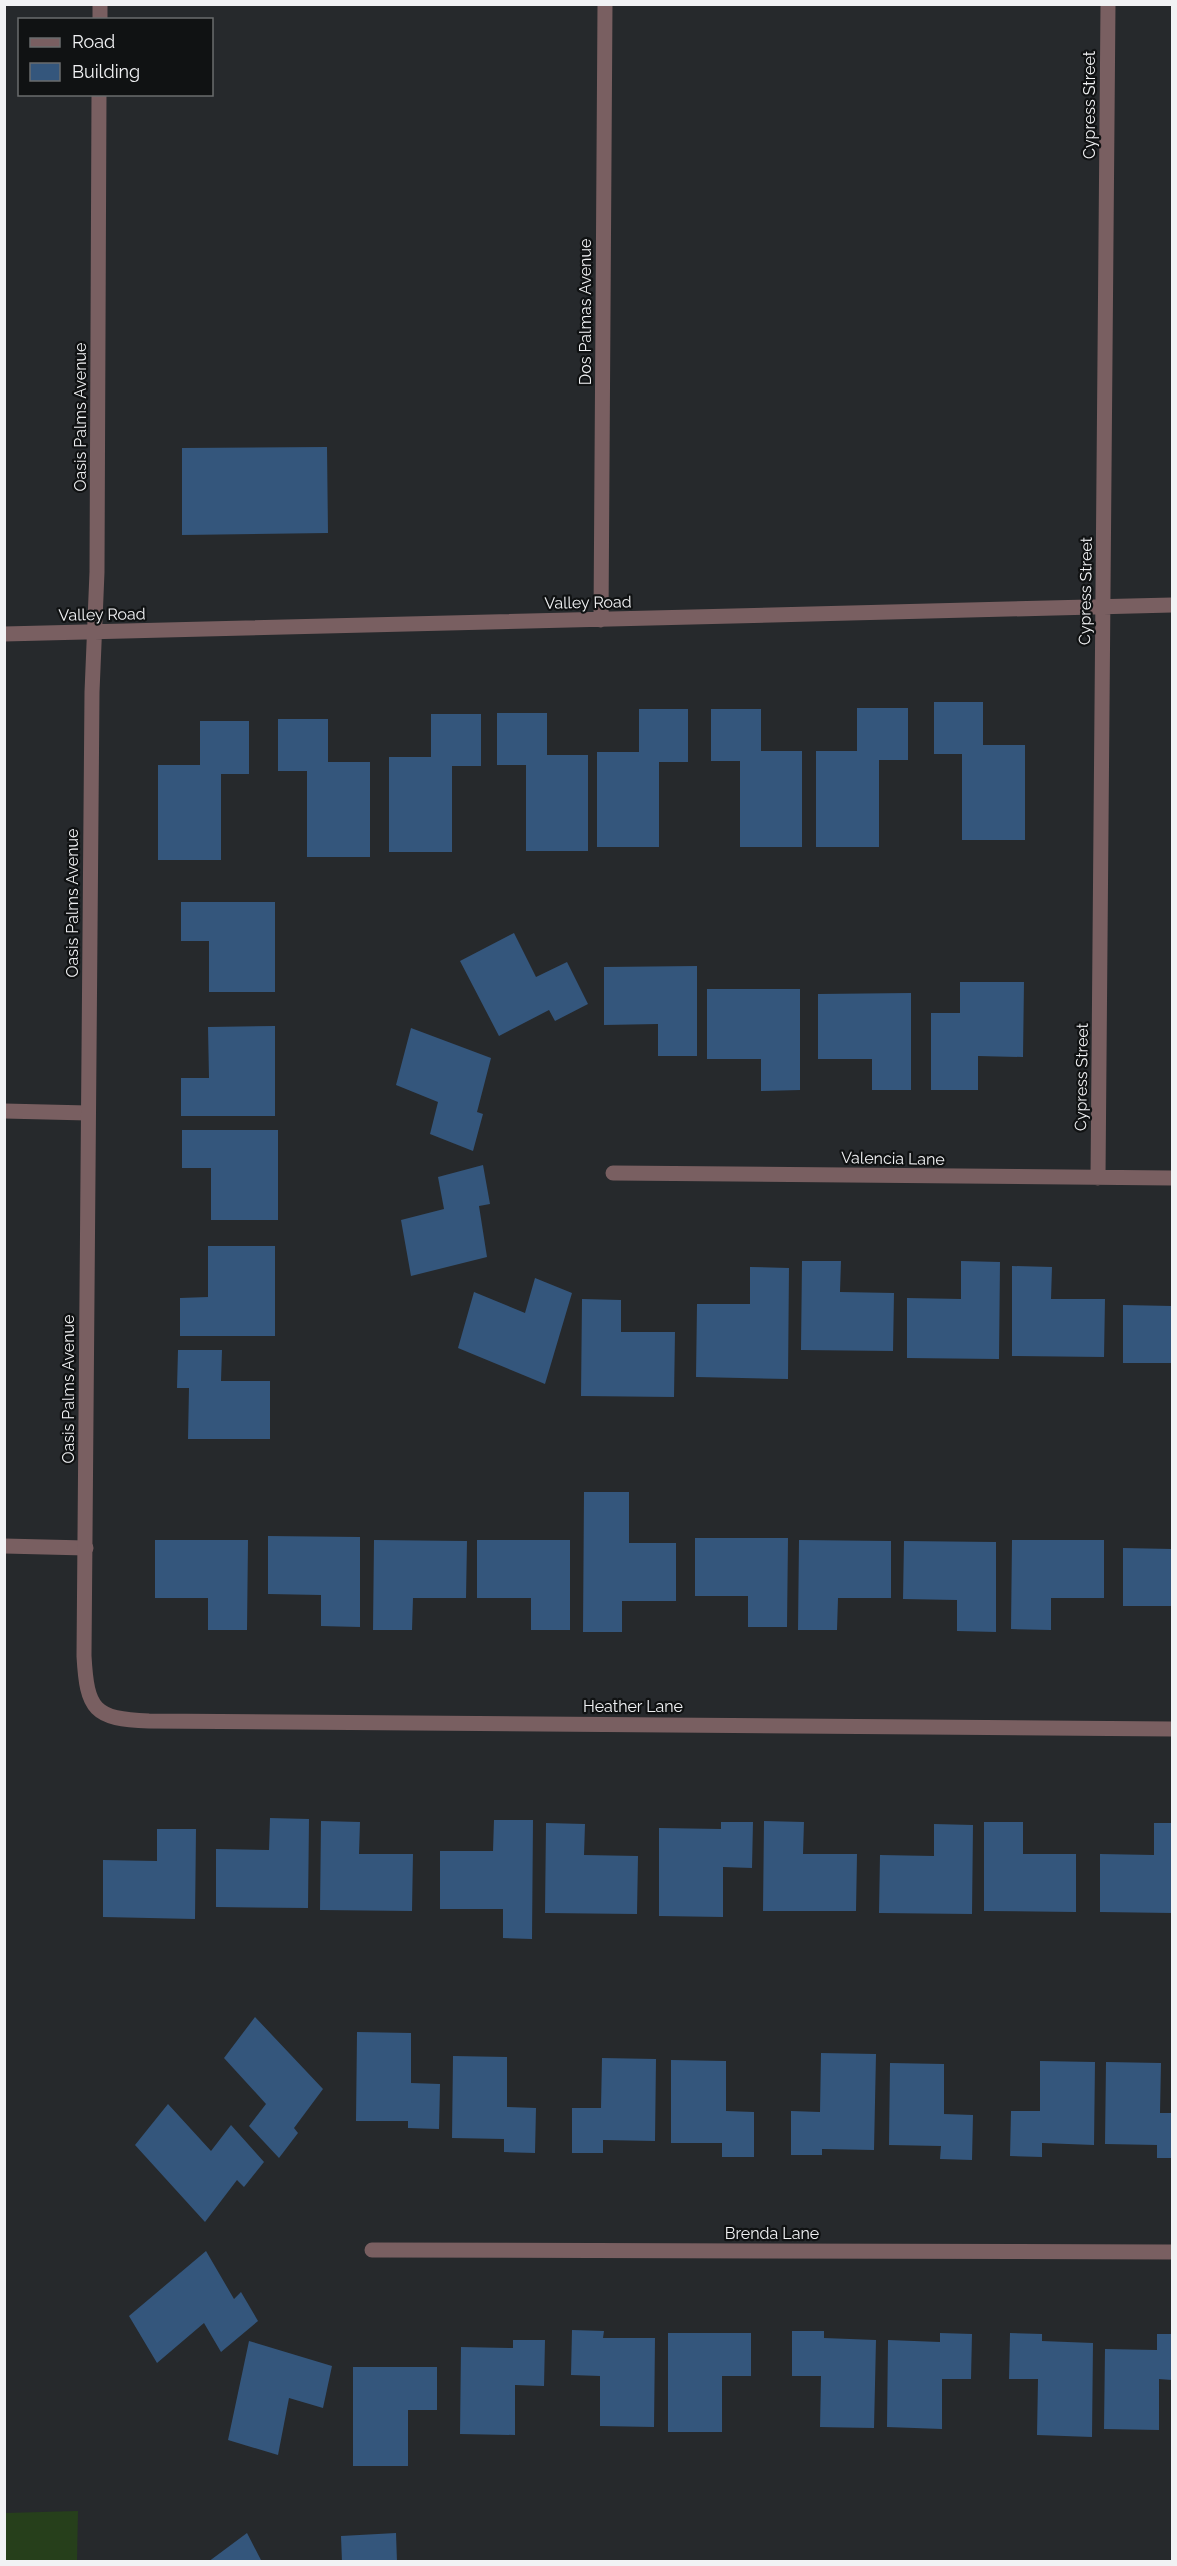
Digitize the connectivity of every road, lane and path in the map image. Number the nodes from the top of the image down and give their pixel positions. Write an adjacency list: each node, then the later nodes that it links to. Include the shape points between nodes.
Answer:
1 (604, 4): 6 (street, Dos Palmas Avenue)
2 (1108, 4): 5 (street, Cypress Street)
3 (99, 96): 7 (street, Oasis Palms Avenue)
4 (1173, 605): 5 (street, Valley Road)
5 (1103, 607): 6 (street, Valley Road); 12 (street, Cypress Street)
6 (602, 620): 7 (street, Valley Road)
7 (94, 632): 8 (street, Valley Road); 10 (street, Oasis Palms Avenue)
8 (4, 634)
9 (4, 1112): 10 (street)
10 (88, 1113): 15 (street, Oasis Palms Avenue)
11 (613, 1173): 12 (street, Valencia Lane)
12 (1098, 1178): 13 (street, Valencia Lane)
13 (1173, 1178)
14 (4, 1546): 15 (street)
15 (86, 1548): 16 (street, Oasis Palms Avenue, via 86,1689)
16 (96, 1709): 17 (street, Heather Lane, via 117,1720 149,1721)
17 (1173, 1729)
18 (372, 2250): 19 (street, Brenda Lane)
19 (1173, 2252)

